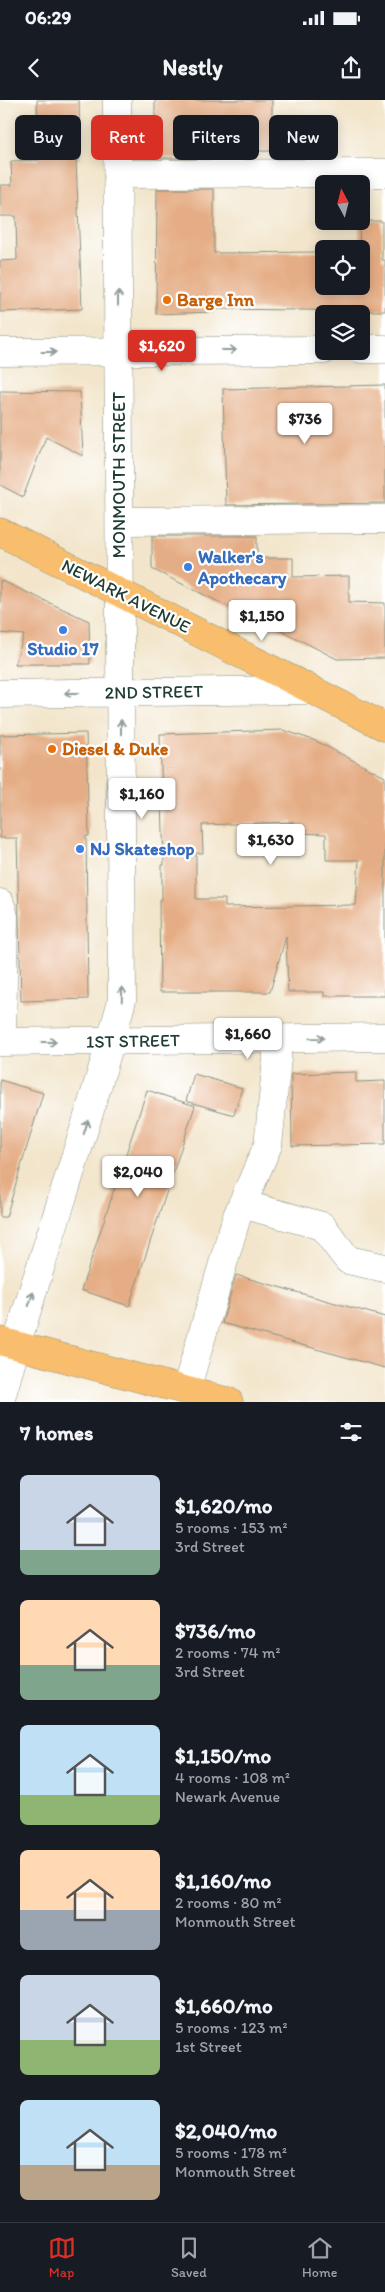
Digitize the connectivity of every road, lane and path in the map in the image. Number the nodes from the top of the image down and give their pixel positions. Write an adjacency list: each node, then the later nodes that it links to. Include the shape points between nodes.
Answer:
1 (118, 100): 3 (street, MONMOUTH STREET)
2 (385, 173): 3 (street)
3 (118, 174): 8 (street, MONMOUTH STREET, one-way to 3)
4 (385, 349): 6 (street)
5 (315, 350): 8 (street, one-way to 5)
6 (370, 350)
7 (0, 352): 8 (street, one-way to 8)
8 (119, 352): 10 (street, MONMOUTH STREET)
9 (385, 519): 10 (street)
10 (120, 521): 12 (street, MONMOUTH STREET)
11 (0, 532): 12 (main road, NEWARK AVENUE)
12 (120, 592): 13 (main road, NEWARK AVENUE); 14 (street, MONMOUTH STREET)
13 (309, 690): 14 (street, 2ND STREET); 16 (main road, NEWARK AVENUE)
14 (120, 693): 15 (street, 2ND STREET, one-way to 15); 21 (street, MONMOUTH STREET, one-way to 14, via 122,1000)
15 (0, 694)
16 (385, 727)
17 (0, 903): 20 (street, via 4,916)
18 (385, 1037): 19 (street, 1ST STREET, one-way to 18)
19 (277, 1039): 21 (street, 1ST STREET); 22 (street, via 268,1145)
20 (1, 1042): 21 (street, 1ST STREET, one-way to 21)
21 (110, 1042): 24 (street, MONMOUTH STREET, one-way to 21, via 97,1090)
22 (242, 1204): 23 (street, via 322,1226 348,1260); 25 (street)
23 (385, 1268)
24 (8, 1343): 25 (main road); 26 (street, MONMOUTH STREET)
25 (186, 1390): 27 (main road)
26 (0, 1402)
27 (229, 1402)

